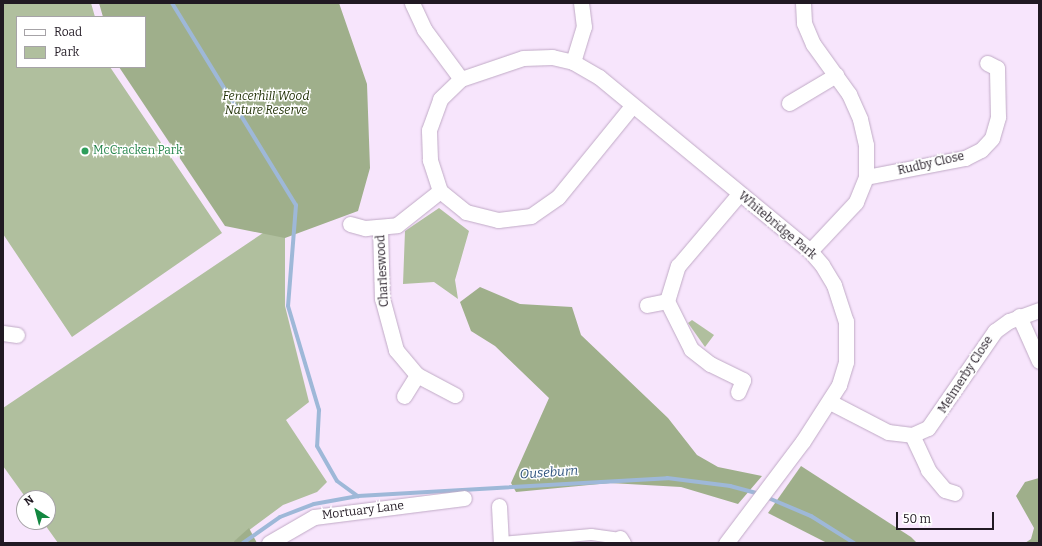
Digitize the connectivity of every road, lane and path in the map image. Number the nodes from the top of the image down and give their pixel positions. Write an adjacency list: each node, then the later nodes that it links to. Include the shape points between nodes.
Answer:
1 (412, 3): 7 (street, via 424,28)
2 (582, 3): 4 (street, via 584,27)
3 (803, 3): 6 (street, via 804,23 813,44)
4 (573, 62): 7 (street, Whitebridge Park, via 552,57 523,58); 9 (street, Whitebridge Park, via 599,76)
5 (998, 67): 10 (street, Rudby Close, via 998,117 992,138 981,150 965,158)
6 (836, 75): 8 (street); 10 (street, via 860,119)
7 (461, 79): 11 (street, via 440,99 429,130 430,160)
8 (789, 103)
9 (632, 106): 11 (street, via 558,197 532,216 498,220 466,212); 12 (street, Whitebridge Park)
10 (866, 177): 15 (street, via 856,202)
11 (440, 191): 14 (street, Charleswood, via 414,215 397,225)
12 (739, 194): 15 (street, Whitebridge Park); 16 (street, via 678,266)
13 (350, 224): 14 (street, Charleswood)
14 (380, 228): 21 (street, Charleswood, via 382,298 388,332 396,350)
15 (810, 251): 25 (street, Whitebridge Park, via 834,285 846,321 846,362)
16 (667, 300): 17 (street); 22 (street, via 691,349 710,364)
17 (647, 305)
18 (1039, 310): 19 (street, Melmerby Close)
19 (1019, 316): 20 (street); 26 (street, Melmerby Close, via 995,331 939,416 928,428)
20 (1039, 361)
21 (417, 375): 23 (street, Charleswood); 24 (street)
22 (744, 383)
23 (455, 395)
24 (404, 396)
25 (830, 402): 26 (street, via 888,432); 33 (street, Whitebridge Park)
26 (912, 435): 27 (street, via 928,470 945,490)
27 (955, 493)
28 (464, 498): 31 (street, Mortuary Lane, via 314,517)
29 (499, 506): 32 (street)
30 (621, 541): 32 (street, via 590,534)
31 (269, 543)
32 (501, 543)
33 (726, 543)

